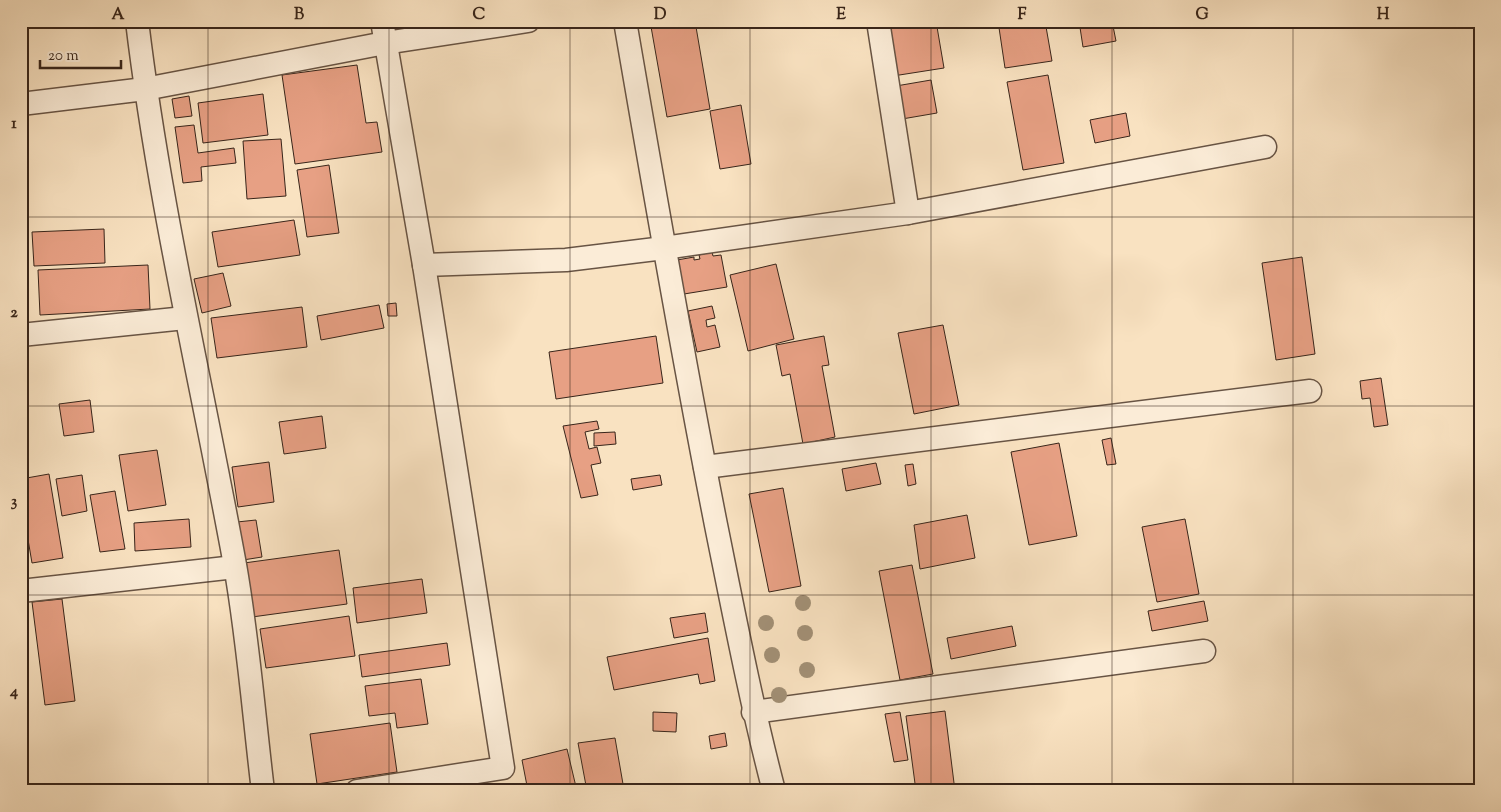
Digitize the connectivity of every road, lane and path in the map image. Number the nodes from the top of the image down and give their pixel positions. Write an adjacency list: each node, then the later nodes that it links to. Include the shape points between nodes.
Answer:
1 (137, 21): 6 (street)
2 (528, 21): 5 (street)
3 (625, 21): 10 (street)
4 (878, 21): 9 (street)
5 (384, 32): 6 (street); 11 (street)
6 (145, 89): 7 (street); 12 (street)
7 (21, 104)
8 (1266, 146): 9 (street)
9 (908, 213): 10 (street)
10 (664, 248): 11 (street, via 566,260); 15 (street)
11 (424, 265): 21 (street, via 502,768)
12 (185, 318): 13 (street); 16 (street)
13 (21, 335)
14 (1310, 391): 15 (street)
15 (705, 467): 19 (street)
16 (235, 567): 17 (street); 20 (street)
17 (21, 591)
18 (1204, 651): 19 (street)
19 (753, 712): 22 (street)
20 (263, 791)
21 (357, 791)
22 (774, 791)

